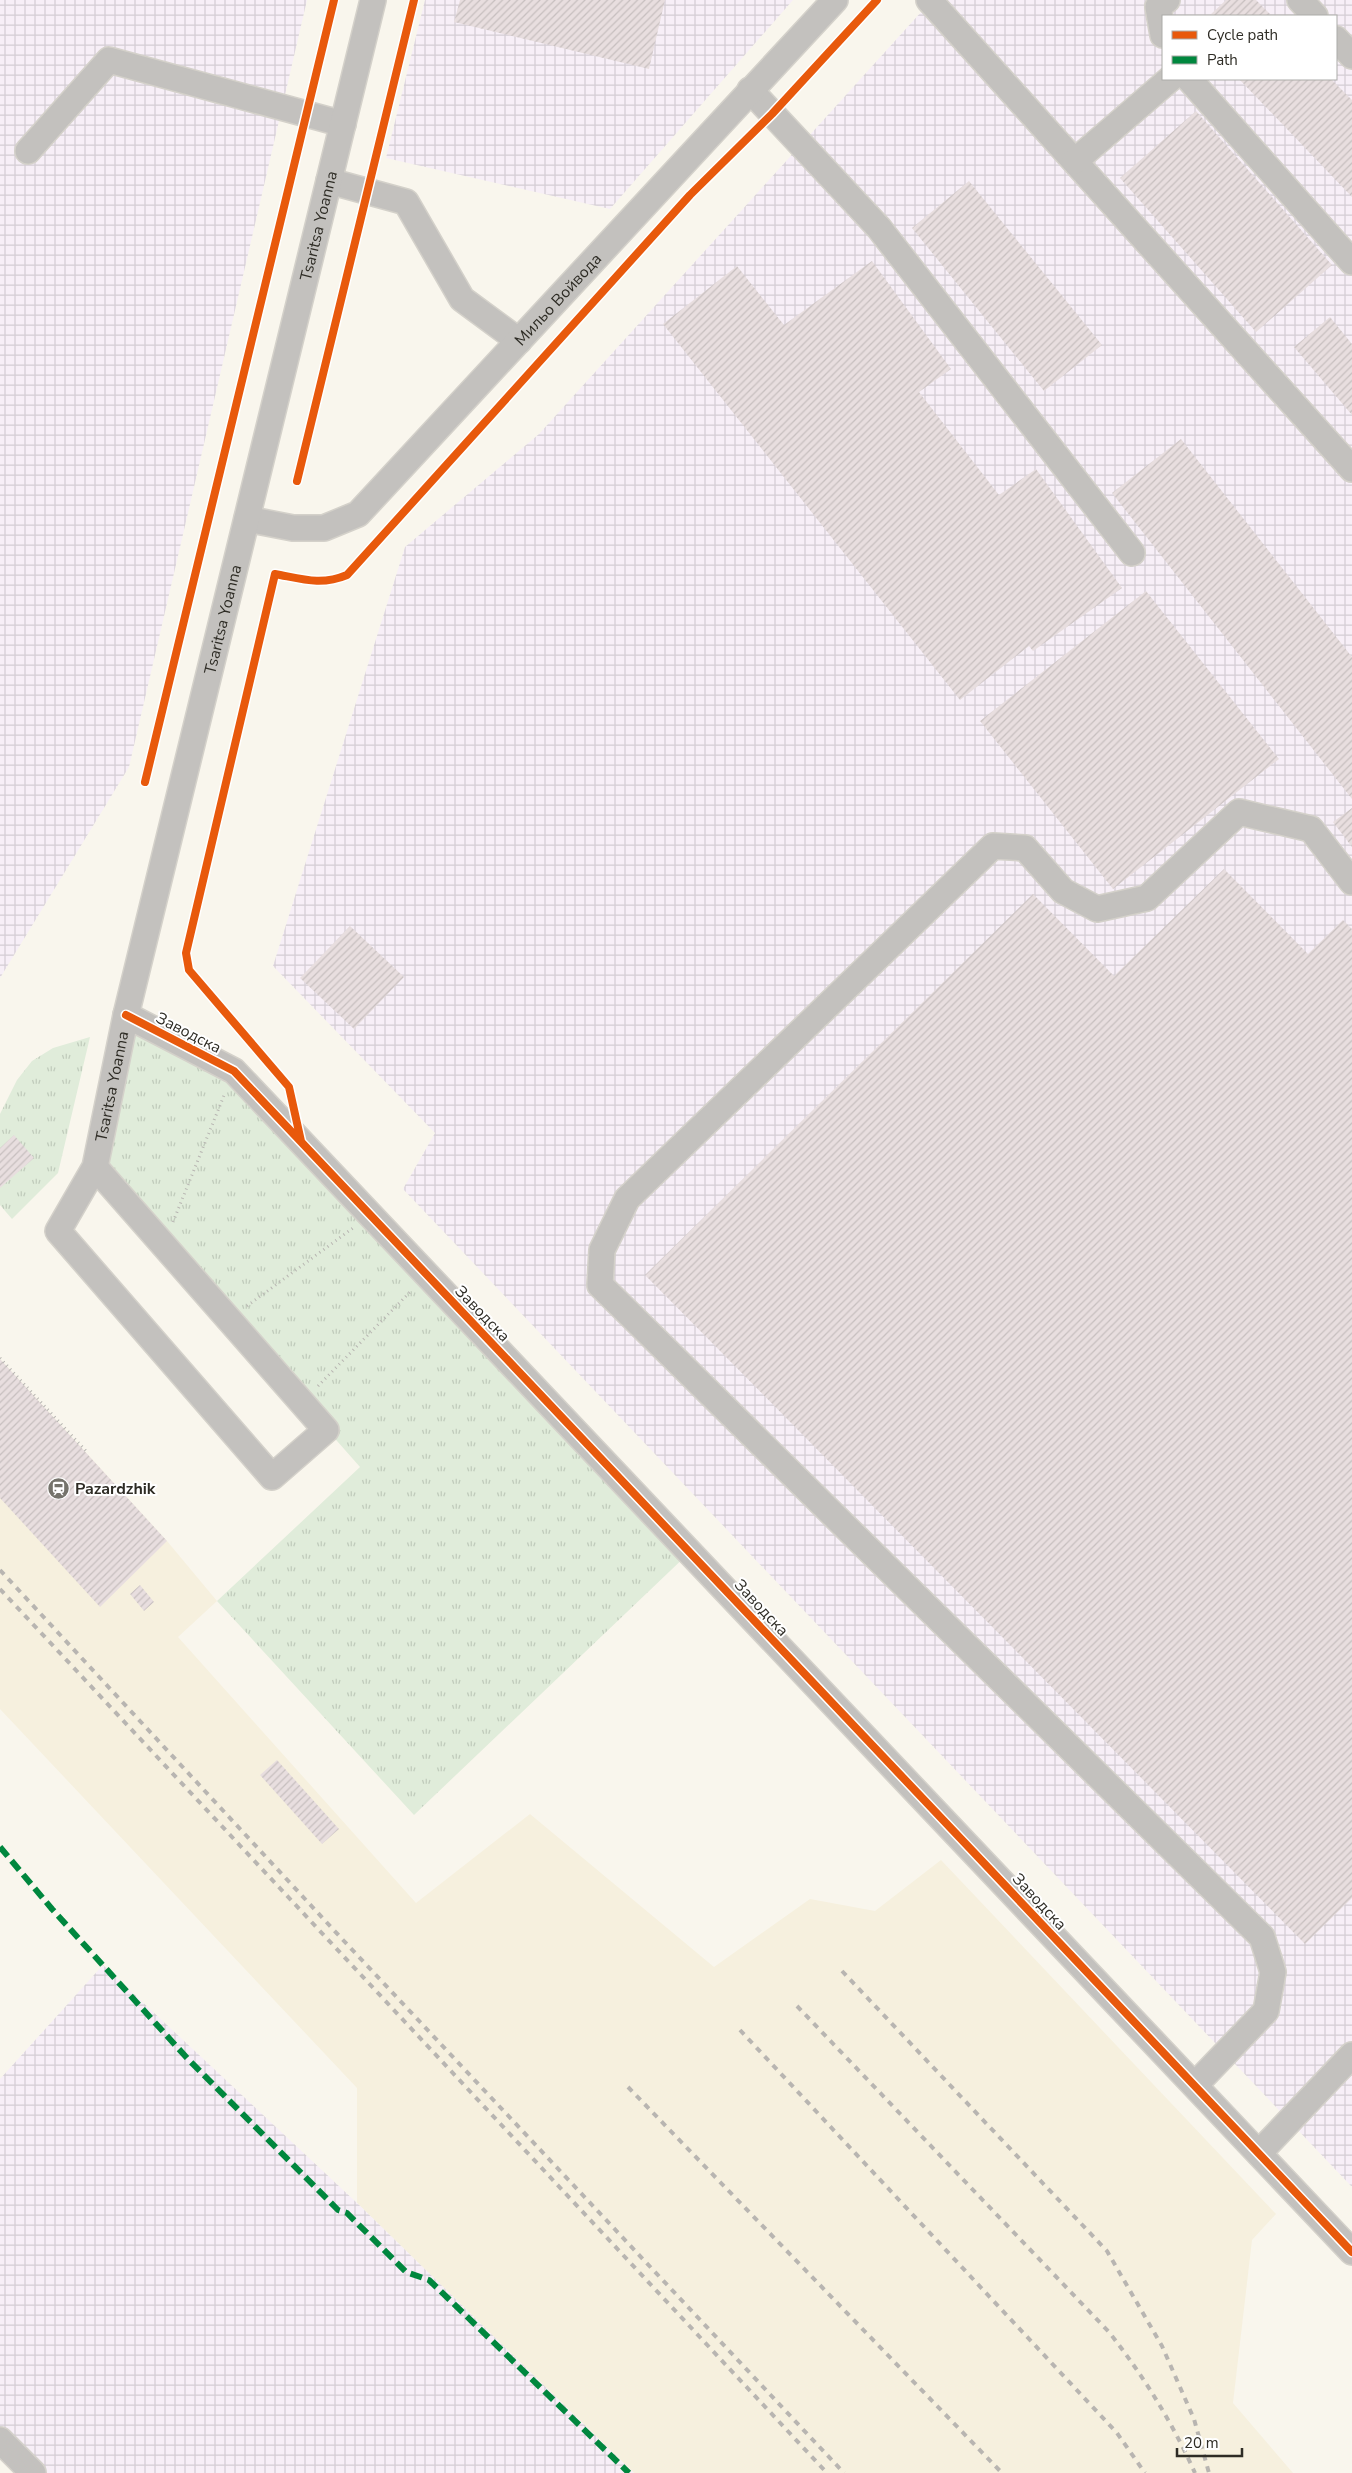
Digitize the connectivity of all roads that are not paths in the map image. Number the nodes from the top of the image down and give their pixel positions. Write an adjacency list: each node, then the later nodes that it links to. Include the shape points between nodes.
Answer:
1 (373, 0): 11 (street, Tsaritsa Yoanna)
2 (835, 0): 10 (street, Мильо Войвода)
3 (929, 0): 13 (street)
4 (1158, 2): 5 (street)
5 (1162, 28)
6 (1337, 40): 7 (street)
7 (1352, 56)
8 (1169, 80): 13 (street)
9 (1189, 80): 15 (street)
10 (750, 90): 16 (street, Мильо Войвода); 19 (street, via 879,228)
11 (343, 124): 12 (street, via 109,60); 14 (street, Tsaritsa Yoanna)
12 (28, 151)
13 (1076, 161): 17 (street)
14 (329, 182): 16 (street, via 406,202 462,298); 18 (street, Tsaritsa Yoanna)
15 (1352, 262)
16 (519, 341): 18 (street, Мильо Войвода, via 358,514 324,528 293,528)
17 (1352, 469)
18 (247, 519): 21 (street, Tsaritsa Yoanna)
19 (1132, 553)
20 (1352, 882): 24 (street, via 1311,830 1239,812 1147,898 1097,908 1063,892 1025,848 994,846 626,1198 602,1250 600,1285 1262,1937 1273,1972 1266,2011)
21 (126, 1015): 22 (street, Tsaritsa Yoanna); 24 (street, Заводска, via 234,1071)
22 (95, 1167): 22 (street, Tsaritsa Yoanna, via 326,1430 272,1477 58,1231)
23 (1352, 2055): 25 (street)
24 (1195, 2085): 25 (street, Заводска)
25 (1259, 2153): 26 (street, Заводска)
26 (1352, 2252)
27 (0, 2440): 28 (street)
28 (33, 2473)

